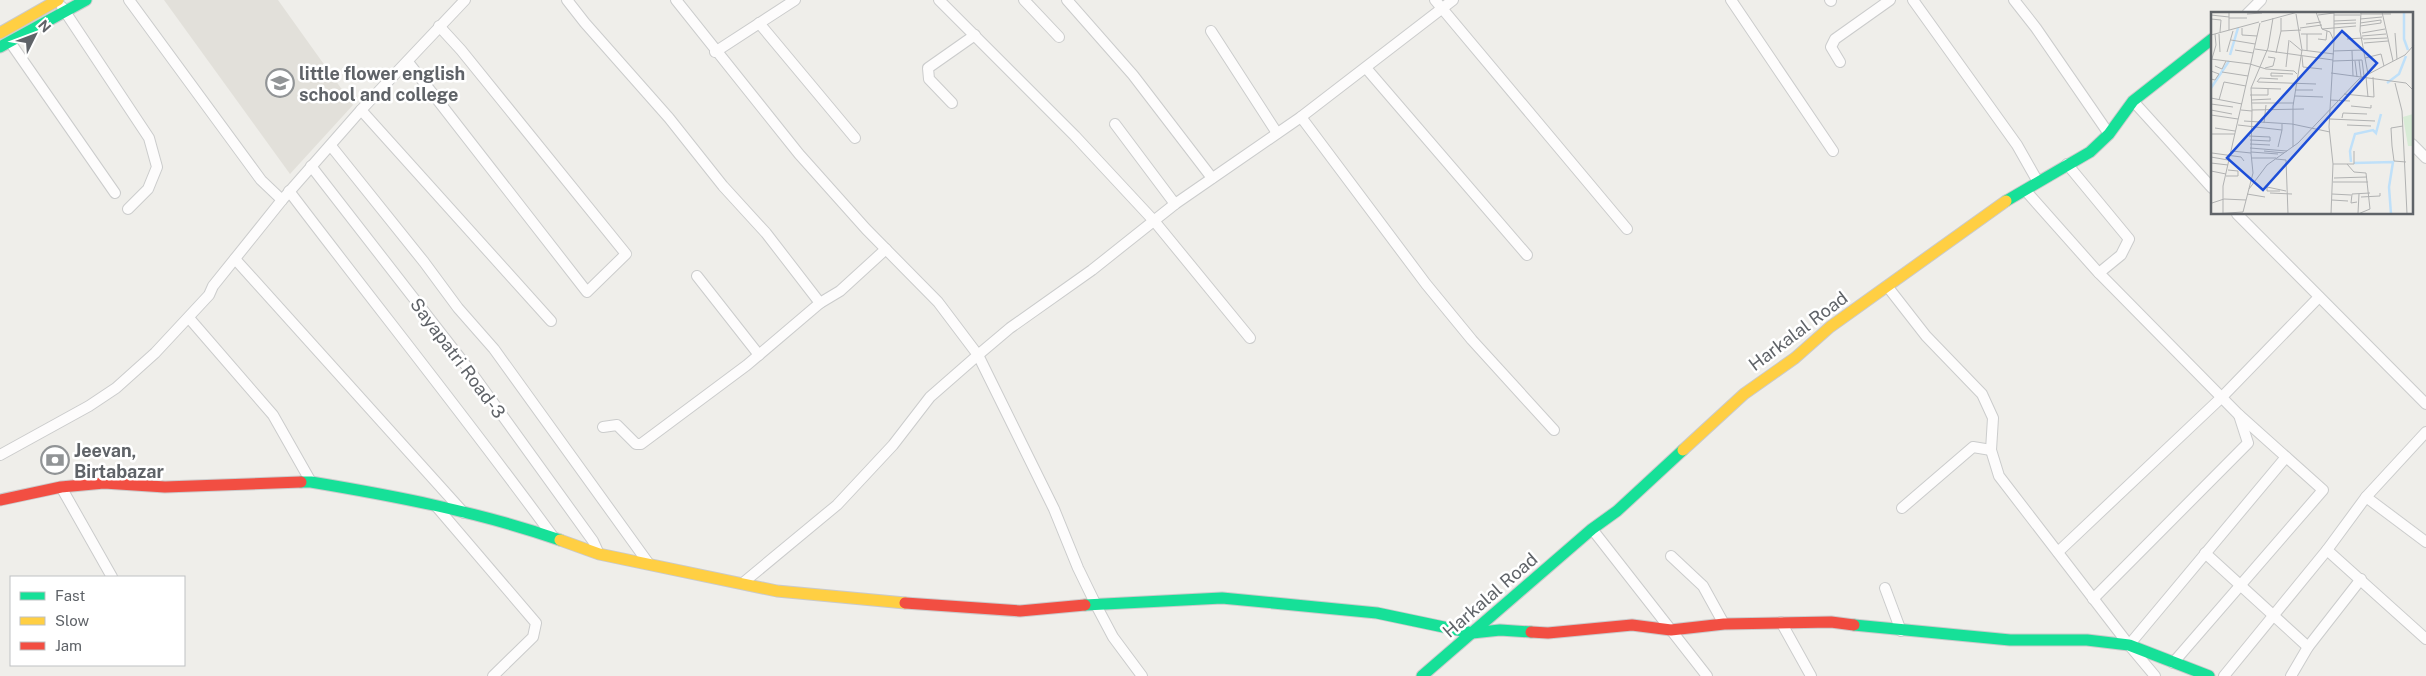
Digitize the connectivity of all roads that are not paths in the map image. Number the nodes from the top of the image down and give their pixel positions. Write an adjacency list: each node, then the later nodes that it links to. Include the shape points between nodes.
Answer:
1 (57, 0): 18 (street); 23 (street)
2 (86, 0): 18 (street)
3 (129, 0): 52 (street, via 261,180)
4 (465, 0): 21 (street)
5 (567, 0): 65 (street, via 766,234)
6 (676, 0): 28 (street)
7 (794, 0): 20 (street)
8 (939, 0): 24 (street)
9 (1024, 0): 25 (street)
10 (1067, 0): 46 (street, via 1133,75)
11 (1453, 0): 17 (street)
12 (1732, 0): 42 (street)
13 (1890, 0): 30 (street, via 1831,43)
14 (1913, 0): 47 (street, via 2016,145)
15 (2014, 0): 38 (street)
16 (2261, 0): 19 (street)
17 (1438, 4): 31 (street); 57 (street)
18 (65, 12): 27 (street); 54 (street, via 149,138 157,167 148,188)
19 (2249, 12)
20 (759, 23): 28 (street); 39 (street)
21 (439, 26): 29 (street); 29 (street, via 626,254 587,292)
22 (1211, 31): 37 (street)
23 (0, 33)
24 (975, 36): 33 (street, via 928,68 929,79); 56 (street)
25 (1059, 36)
26 (2211, 40): 32 (street, Harkalal Road)
27 (5, 45): 51 (street)
28 (715, 52): 58 (street, via 826,186)
29 (408, 62): 34 (street)
30 (1840, 62)
31 (1366, 68): 35 (street); 59 (street)
32 (2134, 102): 38 (street, Harkalal Road); 48 (street)
33 (952, 103)
34 (361, 110): 40 (street); 67 (street)
35 (1301, 117): 37 (street); 75 (street, via 1426,284)
36 (1115, 124): 53 (street)
37 (1277, 133): 46 (street)
38 (2109, 134): 44 (street, Harkalal Road, via 2090,152)
39 (855, 138)
40 (331, 146): 45 (street); 95 (street, via 494,349)
41 (2414, 146): 43 (street)
42 (1833, 151)
43 (2426, 158)
44 (2067, 164): 47 (street, Harkalal Road); 61 (street, via 2129,239 2121,255)
45 (311, 166): 50 (street); 93 (street, Sayapatri Road-3, via 471,372 593,541)
46 (1212, 178): 53 (street)
47 (2038, 182): 49 (street, Harkalal Road)
48 (2211, 187)
49 (2026, 190): 61 (street); 63 (street, Harkalal Road)
50 (289, 191): 52 (street); 88 (street)
51 (115, 193)
52 (282, 200): 60 (street)
53 (1175, 204): 56 (street)
54 (128, 209)
55 (2238, 215): 64 (street)
56 (1155, 222): 68 (street); 70 (street)
57 (1627, 229)
58 (886, 249): 65 (street, via 840,291); 70 (street, via 938,302)
59 (1527, 255)
60 (235, 259): 66 (street); 86 (street)
61 (2099, 273): 71 (street)
62 (697, 276): 69 (street)
63 (1887, 286): 77 (street, via 1926,336 1982,394 1993,418); 87 (street, Harkalal Road, via 1744,394 1617,511)
64 (2319, 297): 71 (street); 72 (street)
65 (820, 303): 69 (street)
66 (189, 318): 78 (street, via 116,388); 80 (street, via 273,415)
67 (551, 321)
68 (1250, 338)
69 (759, 354): 74 (street, via 641,444 636,444 617,425)
70 (978, 354): 98 (street, via 930,397 893,446 837,505); 102 (street, via 1054,509)
71 (2222, 397): 73 (street); 91 (street)
72 (2426, 404)
73 (2238, 414): 79 (street); 101 (street, via 2248,443)
74 (603, 427)
75 (1554, 430)
76 (2426, 432): 82 (street)
77 (1992, 450): 85 (street, via 1973,448); 91 (street, via 1999,476)
78 (0, 455)
79 (2286, 457): 92 (street); 99 (street, via 2323,490)
80 (311, 482): 81 (street, via 165,488 104,483); 84 (street)
81 (61, 487): 83 (street); 96 (street)
82 (2366, 497): 89 (street); 90 (street)
83 (0, 500)
84 (436, 506): 86 (street); 113 (street, via 536,623 533,637)
85 (1902, 508)
86 (464, 513): 88 (street)
87 (1592, 529): 106 (street); 108 (street, Harkalal Road)
88 (556, 540): 93 (street)
89 (2426, 542)
90 (2327, 550): 97 (street); 103 (street)
91 (2058, 552): 101 (street)
92 (2205, 553): 99 (street); 110 (street)
93 (599, 554): 95 (street)
94 (1671, 556): 105 (street, via 1703,586)
95 (649, 564): 98 (street)
96 (111, 576)
97 (2361, 579): 109 (street); 111 (street)
98 (744, 582): 102 (street, via 777,591 830,597 1020,611)
99 (2240, 586): 103 (street); 112 (street)
100 (1884, 588): 107 (street)
101 (2093, 599): 110 (street)
102 (1096, 605): 108 (street, via 1222,598 1377,613); 114 (street, via 1113,637)
103 (2274, 616): 111 (street); 120 (street)
104 (1781, 622): 105 (street); 107 (street, via 1831,622); 117 (street)
105 (1724, 624): 106 (street)
106 (1671, 630): 108 (street, via 1632,625 1548,633 1500,630); 116 (street)
107 (1901, 631): 110 (street, via 2010,640 2086,640)
108 (1472, 633): 115 (street, Harkalal Road)
109 (2426, 639)
110 (2129, 646): 112 (street); 118 (street)
111 (2308, 647): 121 (street)
112 (2172, 663): 119 (street)
113 (493, 676)
114 (1142, 676)
115 (1422, 676)
116 (1707, 676)
117 (1811, 676)
118 (2155, 676)
119 (2209, 676)
120 (2224, 676)
121 (2291, 676)

